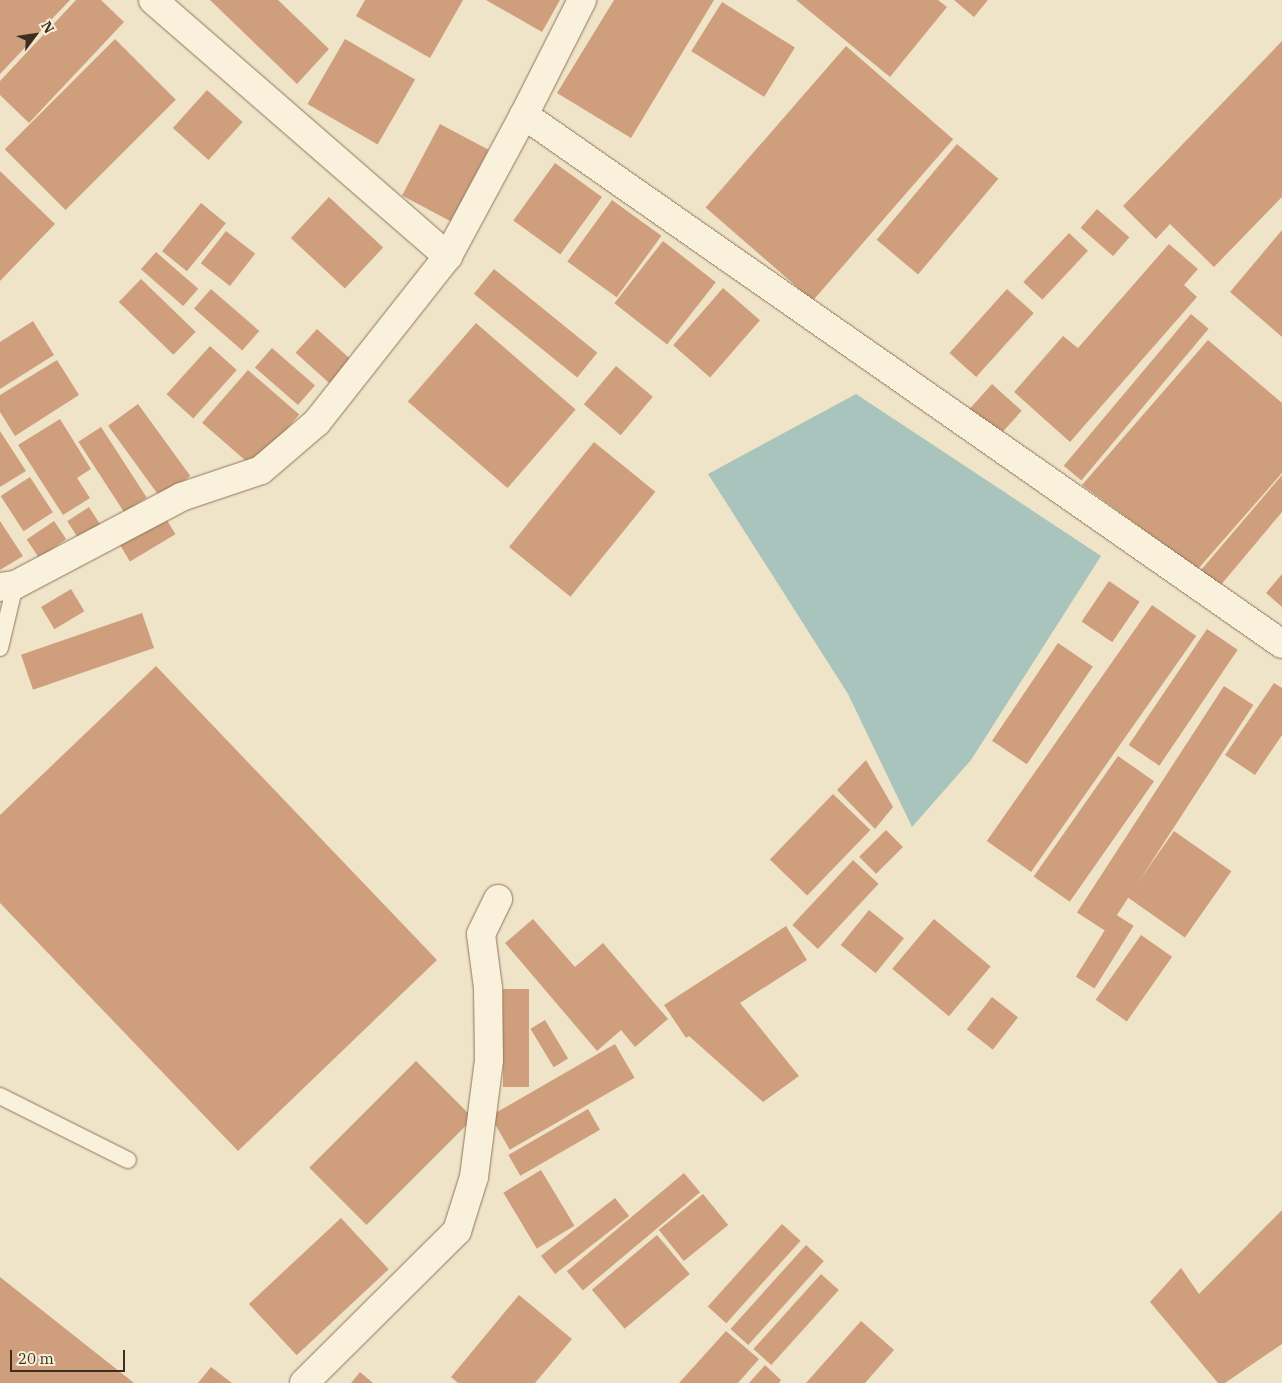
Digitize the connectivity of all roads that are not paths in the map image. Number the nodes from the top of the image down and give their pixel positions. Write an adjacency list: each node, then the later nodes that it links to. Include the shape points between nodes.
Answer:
1 (152, 0): 4 (main road)
2 (582, 0): 3 (main road)
3 (524, 115): 4 (main road); 6 (main road)
4 (448, 256): 5 (main road, via 317,422 262,470 181,497)
5 (8, 586): 7 (lane)
6 (1282, 644)
7 (0, 648)
8 (498, 898): 11 (main road, via 481,934 488,988 489,1060 474,1177 457,1231)
9 (0, 1096): 10 (lane)
10 (128, 1160)
11 (304, 1383)

